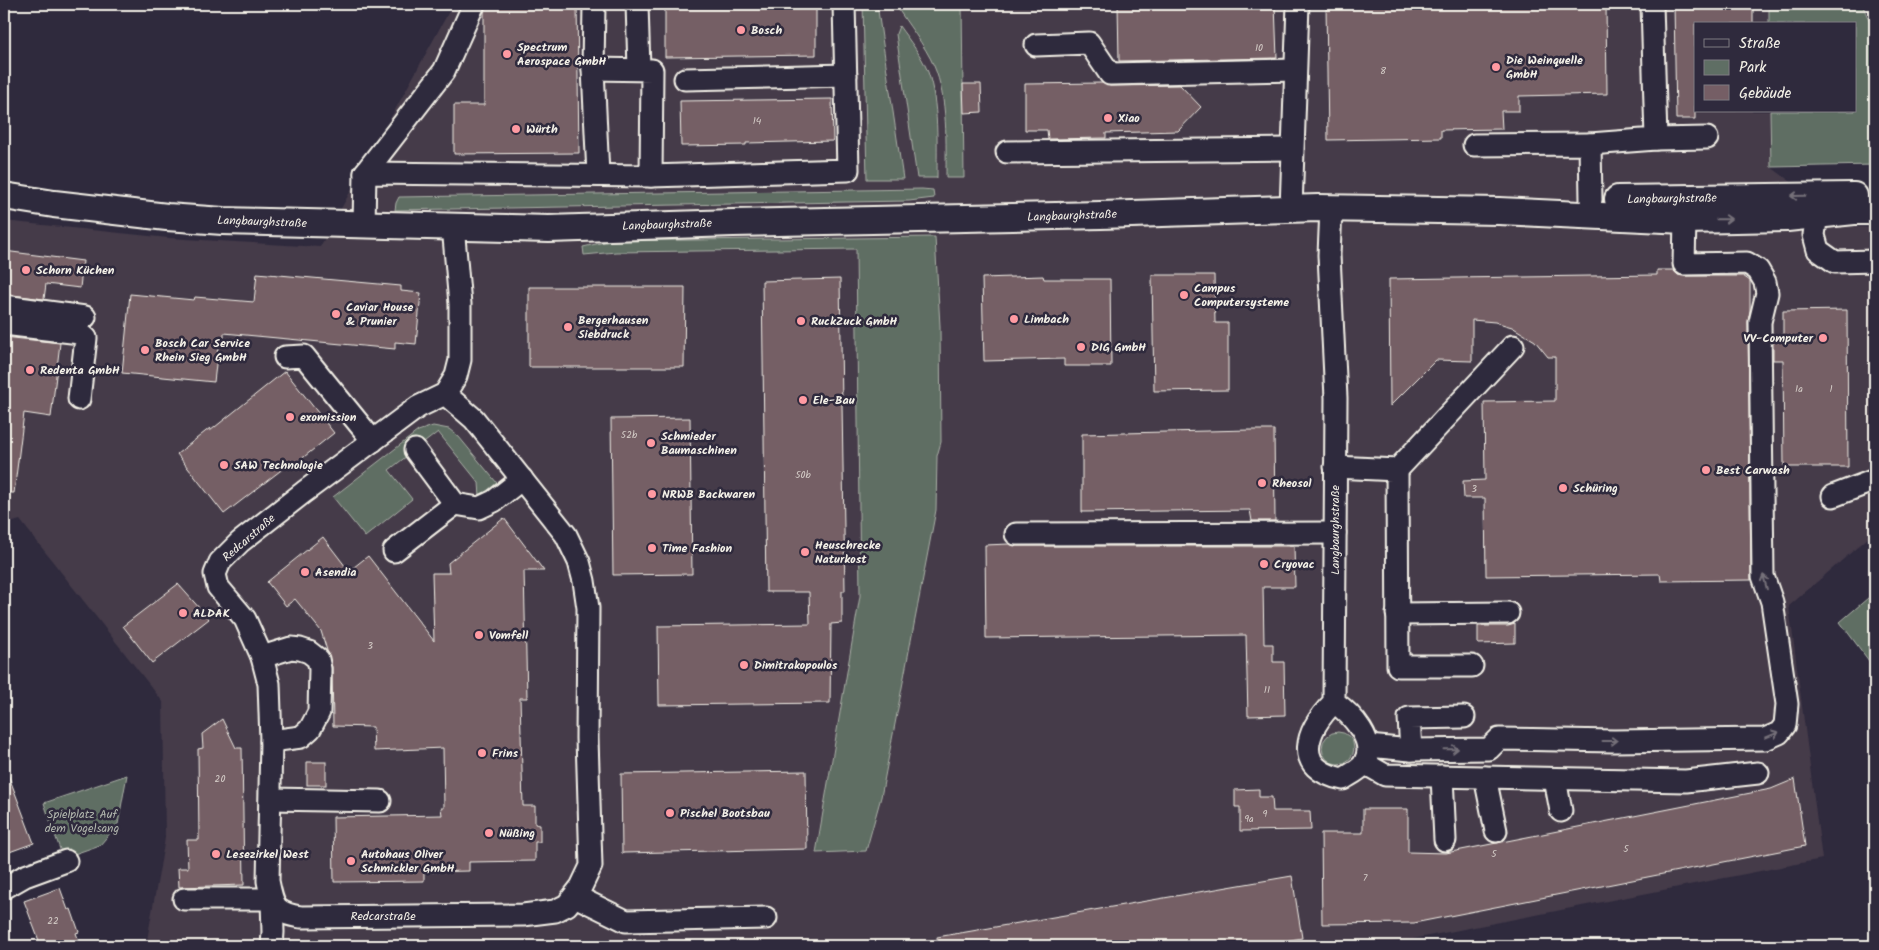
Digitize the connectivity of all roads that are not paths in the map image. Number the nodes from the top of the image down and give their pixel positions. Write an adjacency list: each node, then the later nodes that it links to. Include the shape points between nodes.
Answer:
1 (474, 4): 19 (street, via 444,71)
2 (594, 4): 8 (street)
3 (637, 4): 9 (street)
4 (844, 4): 11 (street)
5 (1298, 4): 10 (street)
6 (1652, 4): 14 (street)
7 (1036, 45): 10 (street, via 1089,43 1110,74)
8 (593, 69): 9 (street); 20 (street)
9 (639, 69): 21 (street, via 652,70)
10 (1294, 70): 17 (street)
11 (846, 75): 12 (street); 21 (street, via 848,170)
12 (685, 79)
13 (1708, 138): 14 (street)
14 (1656, 139): 15 (street)
15 (1590, 144): 16 (street); 25 (street)
16 (1474, 145)
17 (1292, 149): 18 (street); 27 (street)
18 (1007, 152)
19 (365, 173): 20 (street); 32 (street)
20 (598, 175): 21 (street)
21 (651, 176)
22 (4, 196): 32 (main road, Langbaurghstraße, via 167,217)
23 (1846, 196): 24 (main road, Langbaurghstraße); 25 (main road, Langbaurghstraße, one-way to 25); 30 (street, Langbaurghstraße, via 1826,204)
24 (1875, 196)
25 (1591, 200): 28 (main road, Langbaurghstraße, via 1556,200)
26 (1331, 208): 27 (main road, Langbaurghstraße); 28 (main road, Langbaurghstraße); 44 (street, Langbaurghstraße, via 1329,255 1336,398)
27 (1290, 209): 33 (main road, Langbaurghstraße, via 549,229)
28 (1499, 211): 31 (main road, Langbaurghstraße)
29 (1875, 211): 30 (main road, Langbaurghstraße)
30 (1817, 214): 31 (main road, Langbaurghstraße, one-way to 30, via 1787,218); 34 (street, via 1814,234 1818,250 1835,262)
31 (1685, 220): 60 (street, one-way to 31, via 1489,749 1499,739 1765,739 1779,733 1785,725 1786,704 1772,602 1763,576 1760,322 1767,293 1765,282 1758,270 1747,263 1684,264)
32 (364, 225): 33 (main road, Langbaurghstraße)
33 (453, 226): 40 (street, via 460,304 460,360 456,376)
34 (1875, 261)
35 (4, 306): 36 (street)
36 (85, 317)
37 (4, 324): 41 (street, via 80,333 86,338)
38 (1513, 346): 45 (street)
39 (284, 357): 42 (street, via 304,356)
40 (445, 394): 42 (street, Redcarstraße, via 418,408); 46 (street, Redcarstraße, via 474,419)
41 (79, 399)
42 (373, 441): 55 (street, Redcarstraße, via 240,542 220,562 215,574 218,587 245,619)
43 (415, 450): 49 (street)
44 (1335, 467): 45 (street); 50 (street, Langbaurghstraße)
45 (1397, 470): 54 (street)
46 (522, 479): 49 (street, via 494,501 479,508); 73 (street, Redcarstraße, via 574,549 584,580 588,608 590,866)
47 (1875, 480): 48 (street)
48 (1833, 496)
49 (455, 504): 52 (street)
50 (1335, 533): 51 (street); 57 (street, Langbaurghstraße)
51 (1016, 534)
52 (394, 551)
53 (1508, 613): 54 (street)
54 (1397, 614): 56 (street, via 1398,666)
55 (262, 657): 59 (street, Redcarstraße, via 269,684); 59 (street, via 291,648 300,649 318,659 320,669 319,712 310,729 301,738)
56 (1472, 666)
57 (1334, 702): 61 (street, via 1353,718 1361,730); 61 (street, via 1312,729 1308,745 1312,761 1319,770 1343,779 1363,765)
58 (1464, 717): 60 (street, via 1410,718)
59 (271, 742): 66 (street, Redcarstraße)
60 (1411, 750): 61 (street)
61 (1367, 752): 63 (street, via 1371,767 1385,775)
62 (1758, 774): 65 (street, via 1686,780)
63 (1442, 776): 64 (street); 70 (street)
64 (1485, 777): 65 (street); 69 (street)
65 (1554, 779): 68 (street)
66 (271, 799): 67 (street); 75 (street, Redcarstraße, via 268,881)
67 (380, 801)
68 (1561, 811)
69 (1496, 831)
70 (1445, 840)
71 (66, 861): 72 (street)
72 (4, 888)
73 (575, 896): 75 (street, Redcarstraße, via 555,912 523,916 301,917 283,913); 76 (street, via 626,921)
74 (184, 899): 75 (street)
75 (272, 900): 77 (street)
76 (766, 918)
77 (272, 946)

